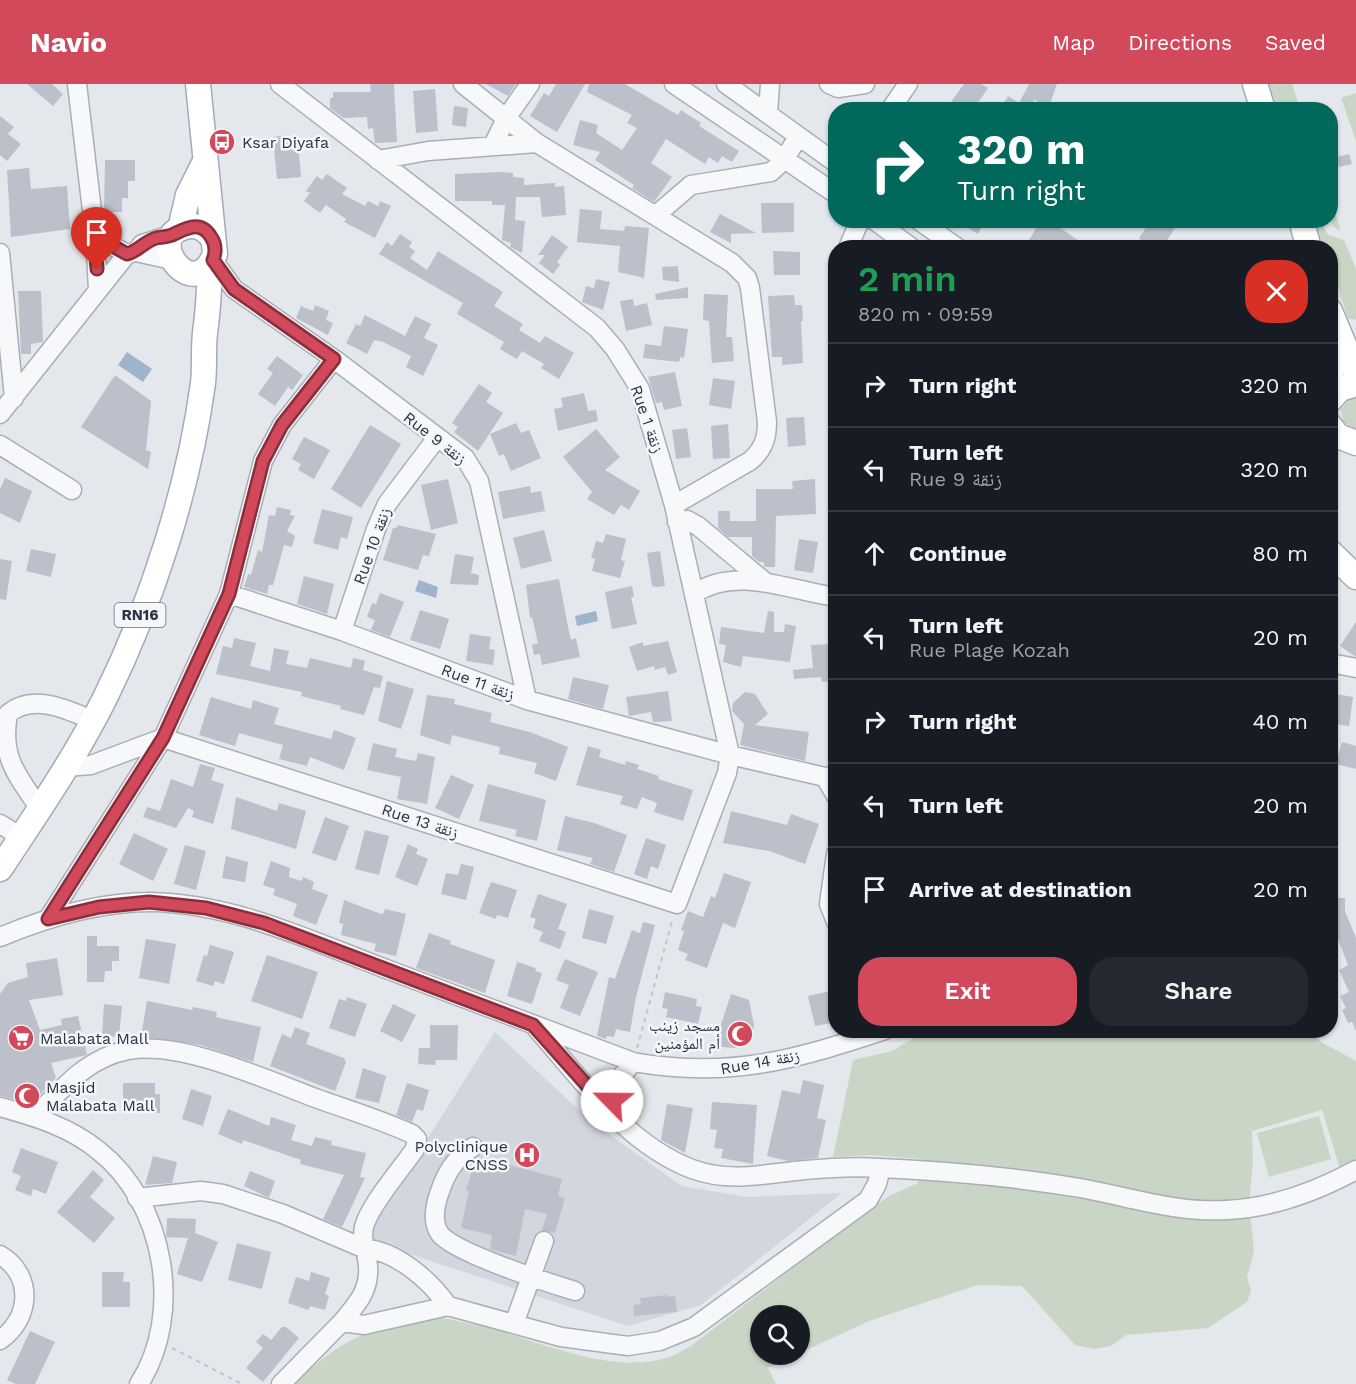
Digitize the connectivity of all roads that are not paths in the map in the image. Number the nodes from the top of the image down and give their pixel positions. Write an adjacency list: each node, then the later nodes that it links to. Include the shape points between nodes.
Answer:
1 (77, 84): 35 (street)
2 (198, 84): 26 (main road, RN16)
3 (280, 84): 24 (street, Rue 1 زنقة)
4 (463, 84): 18 (street)
5 (530, 84): 18 (street)
6 (674, 84): 25 (street)
7 (726, 84): 17 (street)
8 (770, 84): 17 (street)
9 (830, 84): 10 (street, via 838,88)
10 (865, 84)
11 (908, 84): 14 (street)
12 (1240, 84): 15 (main road)
13 (1255, 84): 16 (main road)
14 (896, 102)
15 (1246, 102)
16 (1261, 102)
17 (768, 113): 19 (street)
18 (507, 117): 20 (street); 21 (street)
19 (798, 137): 23 (street); 25 (street)
20 (537, 143): 21 (street); 30 (street)
21 (493, 145): 22 (street)
22 (428, 150): 24 (street); 27 (street)
23 (828, 158)
24 (378, 160): 27 (street, Rue 1 زنقة)
25 (784, 160): 28 (street, via 762,175); 29 (street)
26 (206, 161): 34 (main road, RN16, via 188,195); 40 (main road, RN16)
27 (399, 178): 54 (street, Rue 1 زنقة, via 605,337 640,389)
28 (691, 185): 30 (street); 31 (street)
29 (828, 189)
30 (656, 215): 31 (street)
31 (674, 227): 54 (street, via 732,263 747,278 768,422 767,439 759,454)
32 (885, 228): 36 (street)
33 (929, 228): 37 (street)
34 (177, 232): 39 (street, via 142,244); 40 (main road, via 195,226 204,230); 41 (main road, RN16, via 169,248)
35 (95, 236): 39 (street); 42 (street)
36 (901, 240)
37 (947, 240)
38 (0, 253): 49 (street)
39 (131, 253): 41 (street); 42 (street)
40 (212, 255): 41 (main road, via 200,271); 44 (main road, RN16); 45 (street, Rue 9 زنقة, via 234,289)
41 (178, 266): 44 (main road, RN16, via 200,305)
42 (98, 289): 49 (street)
43 (1338, 330): 46 (main road)
44 (205, 334): 65 (main road, RN16, via 198,413 170,528 138,622)
45 (334, 359): 51 (street, Rue 9 زنقة); 58 (street, via 282,425 263,461)
46 (1356, 373)
47 (1356, 384): 48 (main road)
48 (1338, 393)
49 (14, 398): 50 (street)
50 (0, 414)
51 (436, 439): 61 (street, Rue 10 زنقة, via 387,504); 64 (street, Rue 9 زنقة, via 465,458 479,481)
52 (0, 445): 53 (street)
53 (72, 490)
54 (676, 513): 57 (street, via 698,526); 59 (street, Rue 1 زنقة)
55 (1338, 560): 56 (main road)
56 (1356, 577)
57 (765, 582): 59 (street, via 720,582); 60 (street)
58 (229, 594): 61 (street, Rue 11 زنقة); 66 (street)
59 (694, 594): 67 (street, Rue 1 زنقة)
60 (828, 596)
61 (342, 631): 64 (street, Rue 11 زنقة)
62 (1338, 665): 63 (street)
63 (1356, 668)
64 (527, 700): 67 (street, Rue 11 زنقة)
65 (93, 720): 68 (main road, RN16); 70 (street, via 34,703 18,705 8,714 5,746 9,764)
66 (163, 738): 68 (street, via 91,765); 74 (street, Rue 13 زنقة); 75 (street)
67 (730, 755): 69 (street, Rue 11 زنقة); 74 (street, Rue 1 زنقة, via 727,773)
68 (66, 767): 70 (main road, RN16)
69 (828, 777)
70 (40, 809): 72 (main road, RN16)
71 (0, 824): 72 (street)
72 (21, 837): 73 (main road, RN16)
73 (0, 868)
74 (677, 904)
75 (48, 919): 76 (street, Rue 14 زنقة); 77 (street, Rue 14 زنقة, via 138,903 206,908 290,933)
76 (0, 937)
77 (533, 1025): 79 (street, Rue 14 زنقة); 81 (street)
78 (859, 1038): 79 (street, Rue 14 زنقة, via 799,1056 742,1067 701,1070)
79 (633, 1062): 81 (street, via 617,1082)
80 (0, 1107): 82 (street)
81 (608, 1109): 84 (street, via 656,1151 711,1175 744,1177 838,1167)
82 (35, 1117): 86 (street, via 69,1131 99,1151 121,1172); 88 (street, via 88,1066 120,1052 147,1048 172,1051 245,1072 407,1132 416,1138 416,1147 365,1222)
83 (473, 1148): 90 (street, via 457,1157 443,1180 435,1204 435,1222 440,1233 458,1246)
84 (880, 1168): 85 (street, via 979,1175 1081,1189 1192,1211 1277,1202); 94 (street, via 868,1200 694,1328 660,1341 628,1346 561,1337)
85 (1356, 1170)
86 (137, 1198): 88 (street, via 201,1191 224,1194); 96 (street, via 159,1258 164,1309 159,1341)
87 (544, 1241): 90 (street)
88 (363, 1248): 92 (street, via 378,1250 410,1269 438,1291); 93 (street, via 369,1268 366,1289)
89 (0, 1255): 95 (street, via 17,1270 25,1292 18,1321)
90 (531, 1277): 91 (street); 94 (street)
91 (575, 1291)
92 (448, 1306): 93 (street, via 364,1325); 94 (street)
93 (342, 1322): 97 (street)
94 (514, 1324)
95 (0, 1340)
96 (139, 1384)
97 (281, 1384)

